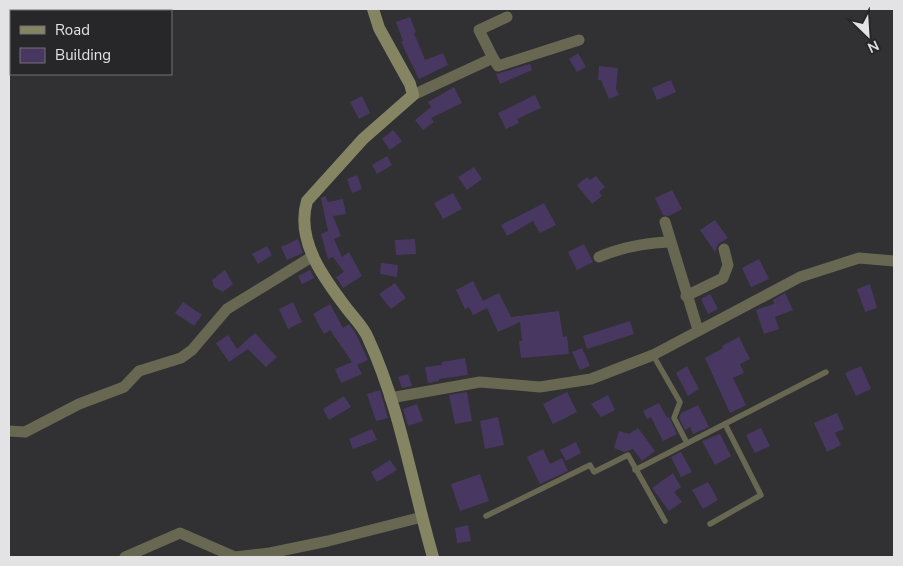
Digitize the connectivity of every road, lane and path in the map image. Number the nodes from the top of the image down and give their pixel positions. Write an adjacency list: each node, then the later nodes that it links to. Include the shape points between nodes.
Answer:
1 (507, 17): 4 (street, via 479,30)
2 (376, 18): 5 (main road)
3 (578, 40): 4 (street, via 498,66)
4 (493, 58): 5 (street)
5 (413, 95): 9 (main road, via 363,139 307,201 303,214 304,228)
6 (665, 222): 7 (street)
7 (669, 242): 10 (street, via 615,250); 12 (street)
8 (724, 249): 12 (street, via 728,265 723,278)
9 (313, 256): 16 (main road, via 327,283 368,336); 18 (street, via 227,308 192,350 181,358 139,371 124,387 80,404 25,432)
10 (599, 257)
11 (894, 261): 13 (street, via 859,258 800,277)
12 (686, 296): 13 (street)
13 (698, 330): 14 (street)
14 (652, 355): 16 (street, via 591,380 540,387 480,382); 19 (lane, via 680,402 674,418)
15 (826, 372): 17 (lane)
16 (390, 398): 22 (main road)
17 (725, 424): 19 (lane); 24 (lane, via 761,495)
18 (9, 431)
19 (687, 443): 20 (lane)
20 (635, 470): 21 (lane, via 628,456 594,472 590,465); 23 (lane)
21 (486, 516)
22 (422, 517): 25 (street, via 318,543 235,557 180,533); 26 (main road)
23 (665, 521)
24 (710, 524)
25 (125, 557)
26 (434, 557)

